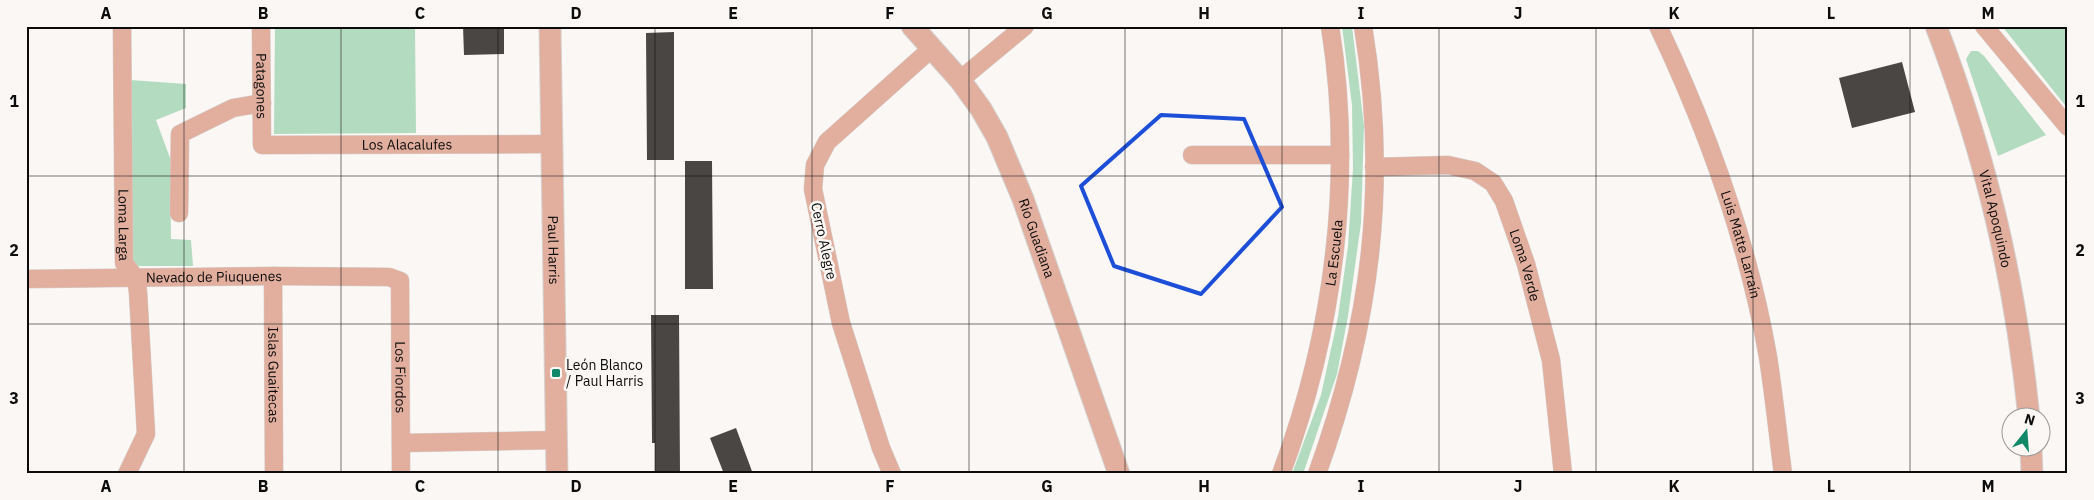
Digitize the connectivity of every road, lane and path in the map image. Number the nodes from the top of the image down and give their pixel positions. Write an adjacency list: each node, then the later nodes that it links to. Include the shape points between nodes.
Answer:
1 (122, 26): 22 (street, Loma Larga, via 124,264)
2 (261, 26): 13 (street, Patagones)
3 (550, 26): 15 (street, Paul Harris)
4 (912, 26): 11 (street, Río Guadiana)
5 (1024, 26): 12 (street)
6 (1330, 26): 18 (street, La Escuela, via 1338,73)
7 (1363, 26): 19 (street)
8 (1658, 26): 38 (street, Luis Matte Larraín, via 1700,119 1739,236 1767,356)
9 (1936, 26): 25 (street, Vital Apoquindo, via 1974,132 1990,189 2015,307)
10 (1984, 26): 14 (street)
11 (932, 49): 12 (street, Río Guadiana); 33 (street, Cerro Alegre, via 826,142 813,177 841,323)
12 (960, 80): 34 (street, Río Guadiana, via 981,109 1011,168)
13 (262, 103): 16 (street, Patagones); 20 (street, via 233,108 180,134)
14 (2068, 127)
15 (552, 144): 16 (street, Los Alacalufes); 26 (street, Paul Harris)
16 (262, 145)
17 (1192, 155): 18 (street)
18 (1340, 155): 35 (street, La Escuela, via 1337,234 1329,299 1305,404)
19 (1374, 166): 36 (street, via 1371,256 1364,300 1345,388); 37 (street, Loma Verde, via 1448,165 1475,171 1493,183 1504,201 1526,264 1551,360)
20 (179, 213)
21 (273, 276): 22 (street, Nevado de Piuquenes); 24 (street, Nevado de Piuquenes, via 388,277); 30 (street, Islas Guaitecas)
22 (136, 279): 23 (street, Nevado de Piuquenes); 29 (street, Loma Larga, via 146,434)
23 (26, 280)
24 (400, 281): 27 (street, Los Fiordos)
25 (2028, 408)
26 (557, 440): 27 (street); 32 (street, Paul Harris)
27 (401, 443): 31 (street, Los Fiordos)
28 (2031, 458): 39 (street)
29 (127, 474)
30 (274, 474)
31 (401, 474)
32 (557, 474)
33 (892, 474)
34 (1119, 474)
35 (1281, 474)
36 (1317, 474)
37 (1563, 474)
38 (1783, 474)
39 (2032, 474)

